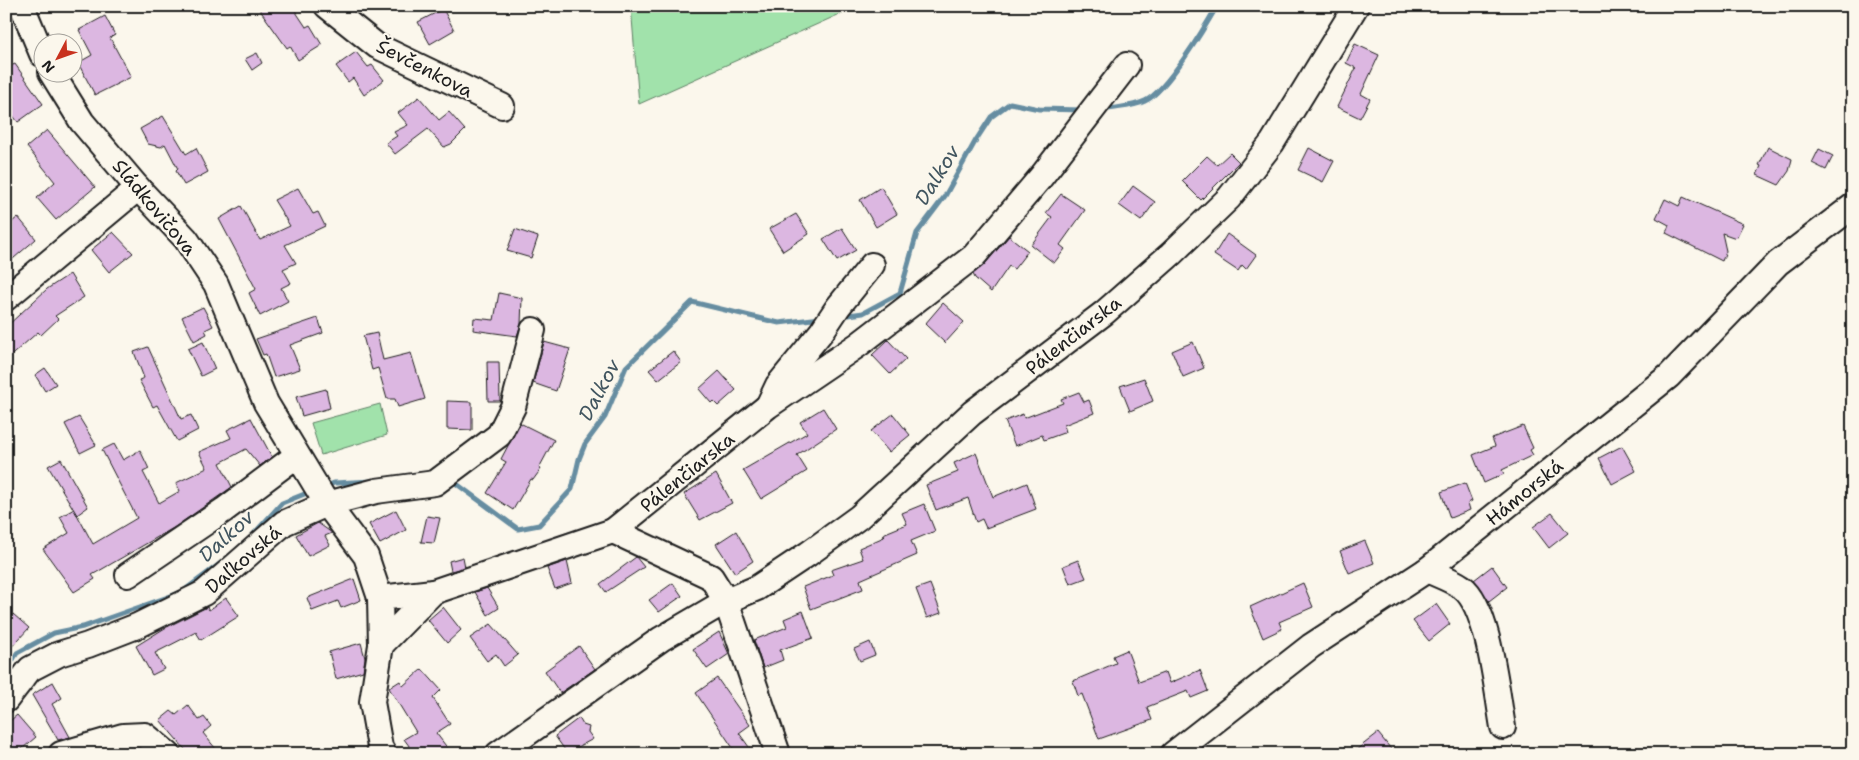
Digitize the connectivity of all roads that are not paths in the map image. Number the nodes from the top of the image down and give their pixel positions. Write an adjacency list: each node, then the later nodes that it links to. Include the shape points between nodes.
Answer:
1 (22, 6): 4 (street)
2 (327, 6): 7 (street, Ševčenkova, via 377,46)
3 (1356, 6): 21 (street, Pálenčiarska, via 1272,143 1229,198 1171,254 1104,313 972,413 859,516 757,588)
4 (33, 32)
5 (1127, 65): 13 (street, Pálenčiarska, via 1041,177 974,256 858,346)
6 (56, 82): 8 (street, Sládkovičova, via 82,122)
7 (502, 106)
8 (138, 188): 11 (street); 14 (street, Sládkovičova, via 186,239 216,284 266,403)
9 (1853, 206): 17 (street, Hámorská, via 1778,263 1669,376)
10 (872, 265): 13 (street, via 778,385)
11 (6, 298)
12 (533, 330): 15 (street, Daľkovská, via 513,407 499,435 435,483)
13 (768, 406): 16 (street, Pálenčiarska)
14 (296, 456): 15 (street, Sládkovičova); 18 (street)
15 (321, 495): 20 (street, Sládkovičova, via 366,556); 23 (street, Daľkovská, via 284,523 204,594 137,626 59,654 30,669)
16 (613, 531): 19 (street, Pálenčiarska); 21 (street, Pálenčiarska, via 711,578)
17 (1427, 570): 24 (street, via 1463,588 1479,611); 26 (street, Hámorská, via 1311,646)
18 (128, 575)
19 (433, 592): 20 (street, Pálenčiarska); 22 (street, Pálenčiarska)
20 (380, 598): 22 (street, Sládkovičova)
21 (726, 601): 29 (street, Pálenčiarska, via 662,639); 30 (street)
22 (381, 645): 25 (street, Sládkovičova, via 372,702)
23 (6, 700)
24 (1503, 727)
25 (377, 751)
26 (1181, 752)
27 (61, 754): 28 (street, via 123,736 145,736)
28 (168, 754)
29 (498, 754)
30 (778, 754)

